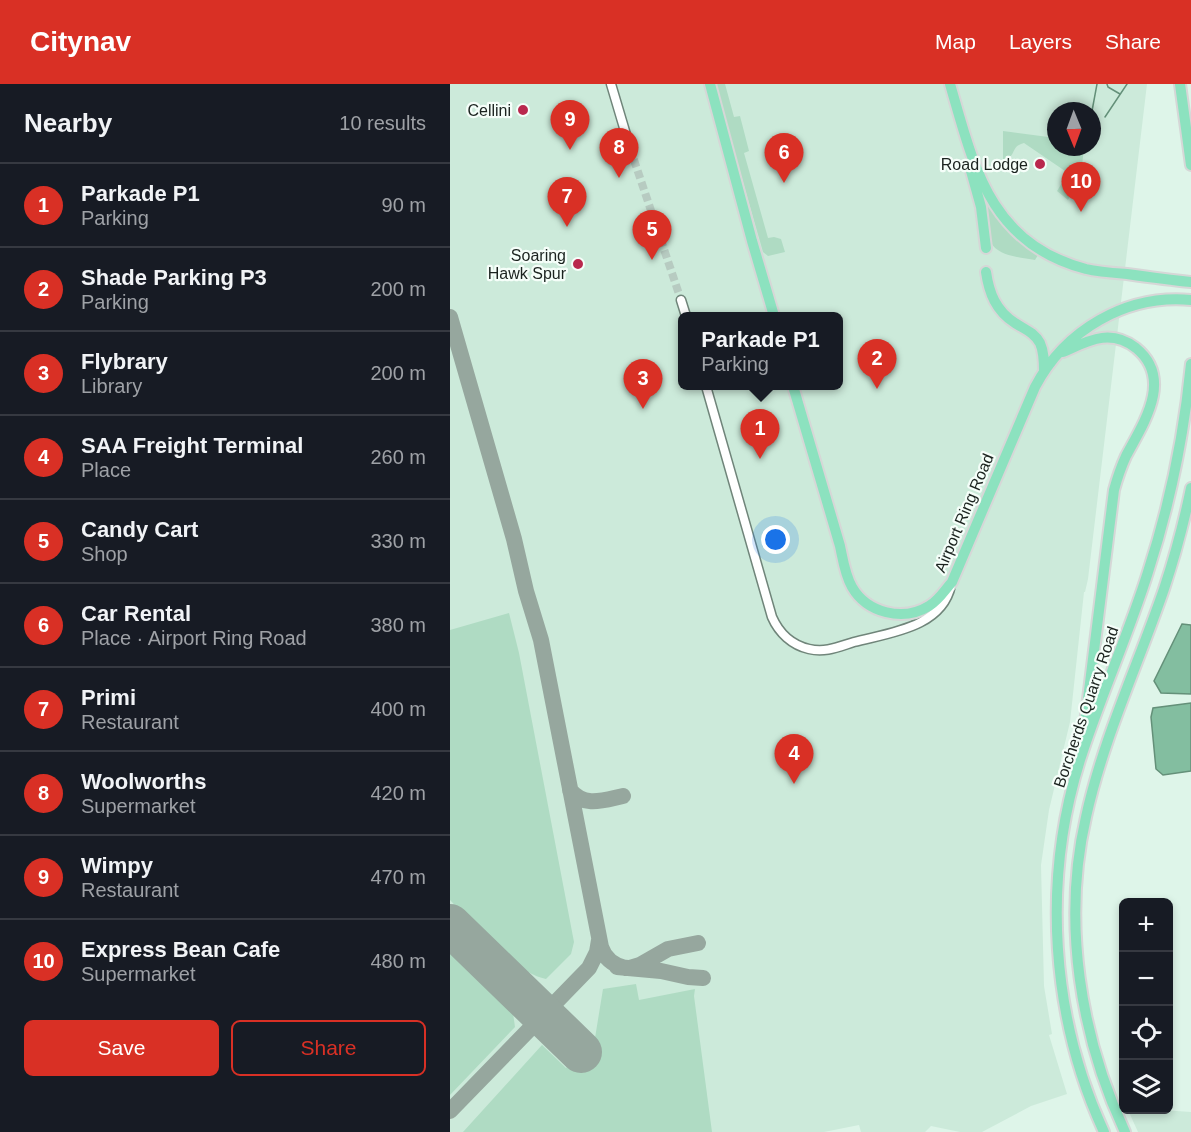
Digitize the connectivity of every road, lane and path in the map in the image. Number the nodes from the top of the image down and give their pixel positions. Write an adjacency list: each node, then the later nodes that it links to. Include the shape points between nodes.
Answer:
1 (611, 84): 6 (street)
2 (710, 84): 15 (main road)
3 (950, 84): 7 (main road)
4 (1180, 84): 5 (main road)
5 (1189, 136): 8 (main road)
6 (630, 148)
7 (970, 153): 9 (main road); 11 (main road, via 1000,213 1030,242 1053,256 1094,271)
8 (1191, 165)
9 (986, 248)
10 (986, 272): 18 (main road, via 990,293 998,307 1039,343)
11 (1191, 282)
12 (681, 300): 14 (street)
13 (1188, 300): 16 (main road, Airport Ring Road, via 1148,302 1115,311 1083,330)
14 (685, 312)
15 (773, 312)
16 (1057, 354): 18 (main road, Airport Ring Road); 25 (main road, via 1090,339 1123,341 1145,359 1155,388 1151,407 1114,490)
17 (1191, 364): 21 (main road, Borcherds Quarry Road)
18 (1044, 371): 24 (main road, Airport Ring Road)
19 (707, 390): 24 (street, via 771,614 783,635 793,643 812,650 833,649 910,628 944,602)
20 (794, 390): 24 (main road, Airport Ring Road, via 847,577 855,592 878,610 906,614 933,603)
21 (1183, 427): 22 (main road); 25 (main road, Borcherds Quarry Road, via 1151,564)
22 (1191, 445)
23 (1190, 493): 27 (main road, Borcherds Quarry Road, via 1166,583 1096,778 1078,867 1076,927 1082,996 1098,1063)
24 (952, 582)
25 (1081, 759): 26 (main road, Borcherds Quarry Road, via 1060,852 1058,945 1072,1038)
26 (1104, 1132)
27 (1125, 1132)

